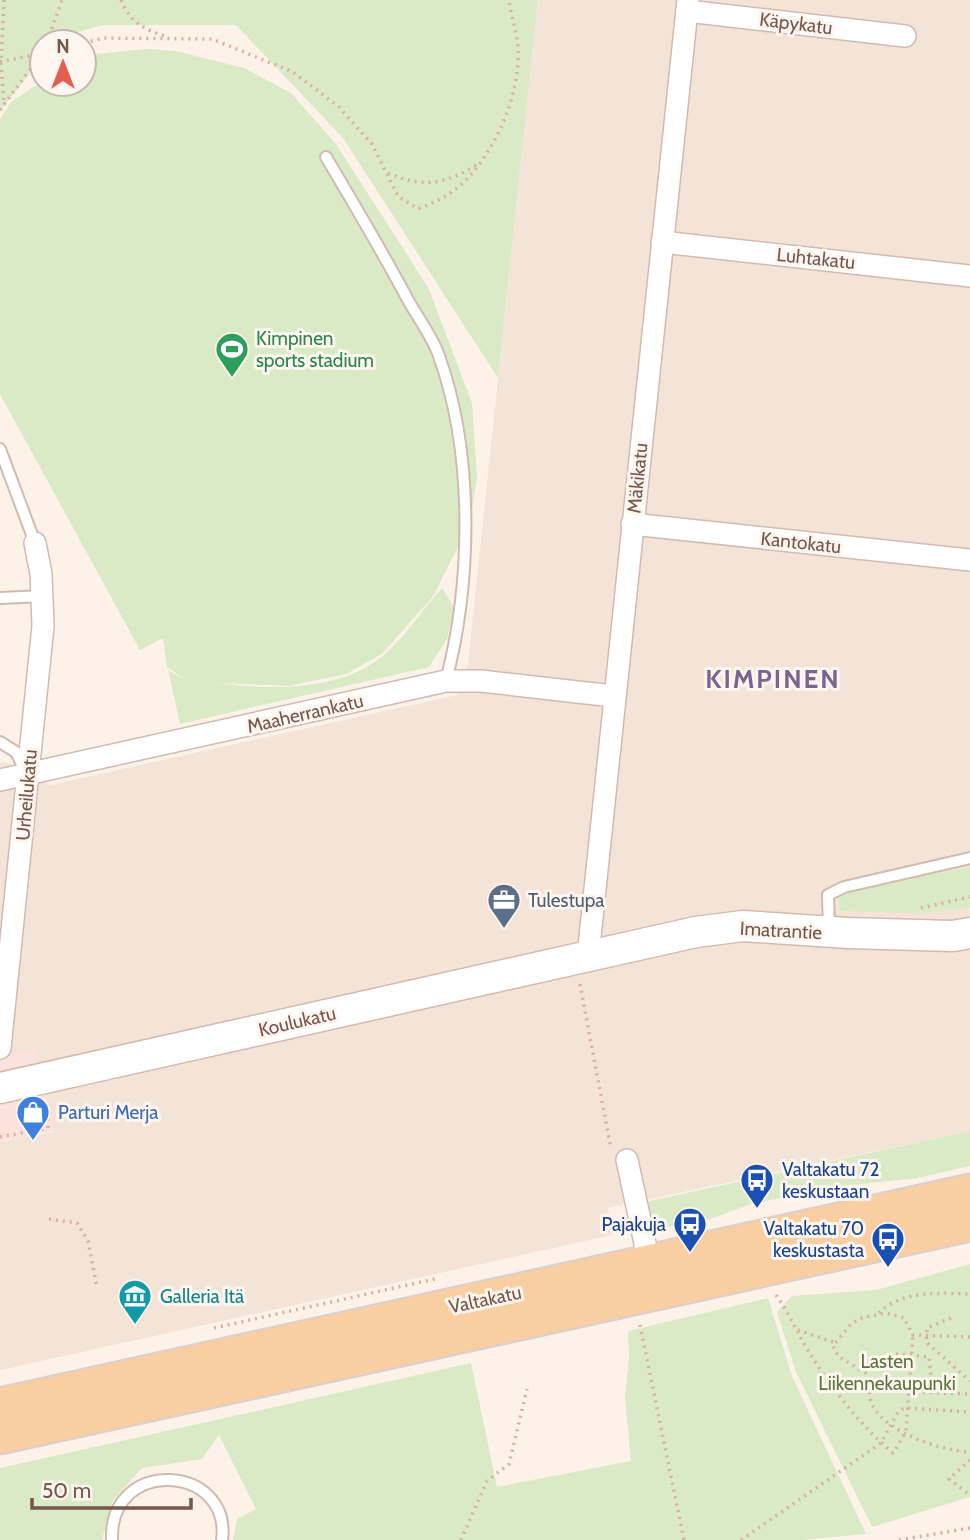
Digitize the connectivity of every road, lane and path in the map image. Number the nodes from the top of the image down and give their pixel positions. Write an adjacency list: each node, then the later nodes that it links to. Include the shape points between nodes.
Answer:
1 (4, 0): 11 (path)
2 (62, 0): 6 (path)
3 (121, 0): 8 (path, via 127,15 143,29)
4 (509, 1): 16 (path, via 518,48 517,79 498,134)
5 (687, 5): 7 (street, Käpykatu); 18 (street, Mäkikatu)
6 (52, 28)
7 (905, 36)
8 (171, 38): 9 (path); 17 (path, via 212,39 293,72 347,116 372,144)
9 (98, 40)
10 (28, 56): 11 (path)
11 (0, 62): 13 (path)
12 (28, 71): 13 (path)
13 (4, 103): 14 (path)
14 (0, 110)
15 (326, 157): 26 (lane, via 438,354 455,420 464,497 464,560 458,634)
16 (478, 163): 17 (path, via 434,183 410,182); 17 (path, via 451,193 418,209 398,196)
17 (386, 172)
18 (662, 242): 19 (street, Luhtakatu); 21 (street, Mäkikatu)
19 (970, 276)
20 (0, 451): 22 (lane)
21 (632, 524): 23 (street, Kantokatu); 27 (street, Mäkikatu)
22 (35, 543): 24 (street, Urheilukatu)
23 (970, 560)
24 (43, 596): 25 (lane); 29 (street, Urheilukatu)
25 (0, 598)
26 (446, 681): 27 (street, Maaherrankatu); 29 (street, Maaherrankatu)
27 (613, 696): 34 (street, Mäkikatu)
28 (0, 742): 29 (lane, via 16,752)
29 (28, 774): 30 (street, Maaherrankatu); 35 (street, Urheilukatu)
30 (0, 780)
31 (970, 858): 32 (lane, via 844,887 828,895)
32 (829, 932): 33 (street, Imatrantie); 34 (street, Imatrantie, via 743,926)
33 (970, 933)
34 (591, 955): 36 (street, Koulukatu)
35 (0, 1048)
36 (41, 1079): 37 (street, Koulukatu); 38 (path, via 48,1128)
37 (0, 1088)
38 (0, 1137)
39 (627, 1160): 43 (street)
40 (970, 1191): 43 (main road, Valtakatu)
41 (49, 1219): 44 (path, via 78,1223 88,1241)
42 (970, 1224): 43 (main road, Valtakatu)
43 (653, 1278): 61 (main road, Valtakatu); 66 (main road, Valtakatu)
44 (97, 1288)
45 (770, 1292): 49 (path, via 777,1295)
46 (970, 1294): 47 (path, via 914,1296 888,1304)
47 (879, 1313): 50 (path, via 904,1318); 53 (path, via 856,1321)
48 (951, 1318): 51 (path, via 927,1328)
49 (796, 1330): 53 (path); 67 (path, via 834,1388)
50 (914, 1335): 51 (path); 55 (path)
51 (926, 1336): 52 (path); 57 (path, via 926,1342)
52 (970, 1337)
53 (833, 1342): 64 (path, via 838,1356 867,1374 872,1405)
54 (896, 1354): 55 (path)
55 (912, 1355): 56 (path, via 929,1357); 59 (path)
56 (931, 1377)
57 (970, 1381)
58 (527, 1389): 74 (path, via 509,1465 487,1481)
59 (909, 1392): 60 (path); 62 (path)
60 (970, 1394)
61 (0, 1405)
62 (908, 1409): 63 (path); 64 (path, via 898,1412); 65 (path)
63 (970, 1412)
64 (893, 1424): 65 (path); 67 (path)
65 (906, 1433): 67 (path, via 893,1453); 68 (path, via 943,1450)
66 (0, 1437)
67 (881, 1443): 75 (path)
68 (970, 1452)
69 (970, 1460): 70 (path, via 949,1479)
70 (970, 1495)
71 (970, 1528): 76 (path)
72 (112, 1540): 73 (lane, via 117,1510 128,1495 160,1479 187,1483 210,1498 219,1514)
73 (222, 1540)
74 (461, 1540)
75 (741, 1540)
76 (899, 1540)

